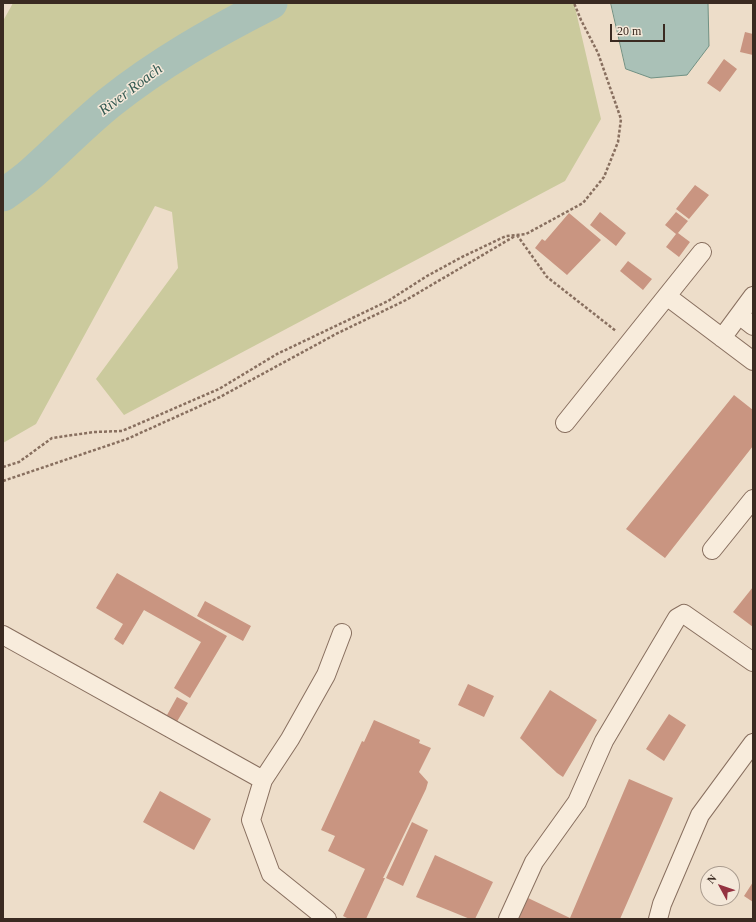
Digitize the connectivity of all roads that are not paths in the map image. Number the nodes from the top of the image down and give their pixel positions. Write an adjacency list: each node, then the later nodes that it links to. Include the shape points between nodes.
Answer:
1 (702, 252): 3 (street)
2 (753, 296): 4 (street)
3 (668, 297): 6 (street); 8 (street)
4 (739, 315): 5 (street); 6 (street)
5 (753, 326)
6 (722, 338): 7 (street)
7 (753, 361)
8 (565, 424)
9 (753, 499): 10 (street)
10 (712, 550)
11 (342, 633): 15 (street, via 326,675 290,739)
12 (3, 635): 15 (street)
13 (753, 662): 17 (street, via 684,614 677,618 604,741 577,802 534,862)
14 (753, 743): 18 (street, via 700,816)
15 (263, 780): 16 (street, via 252,820 271,874)
16 (327, 919)
17 (508, 919)
18 (658, 919)

